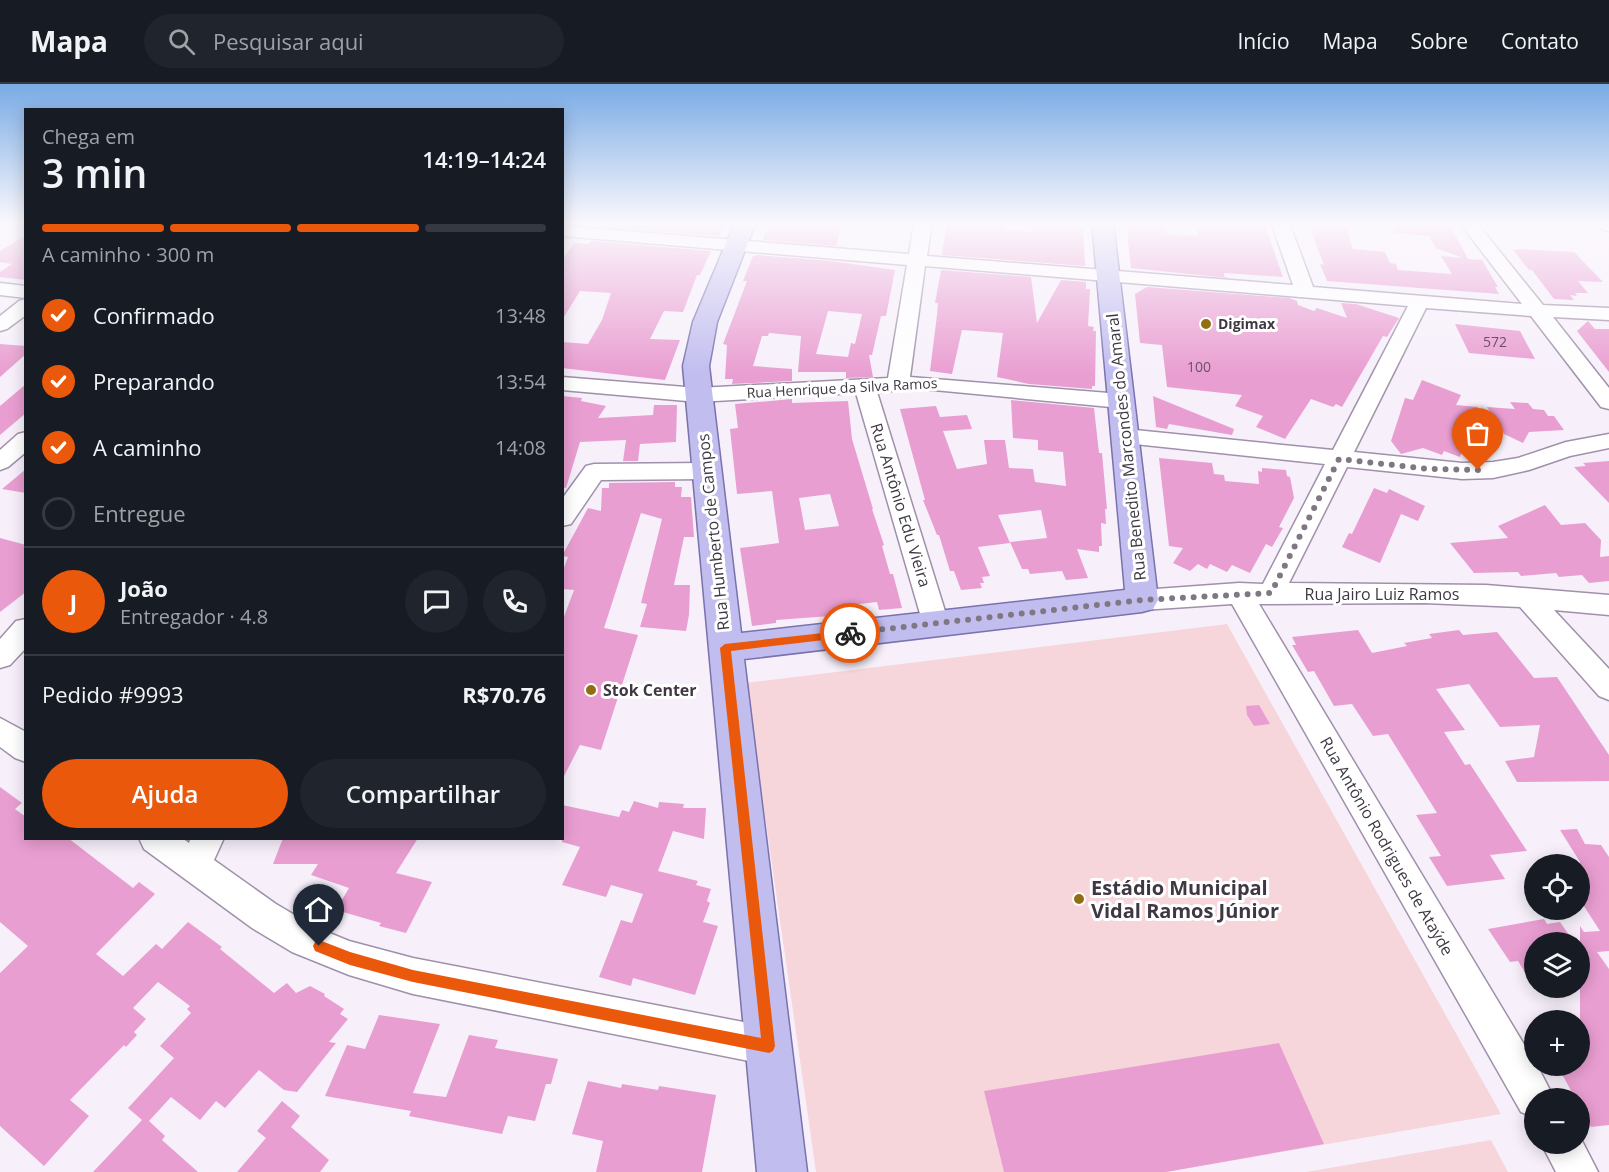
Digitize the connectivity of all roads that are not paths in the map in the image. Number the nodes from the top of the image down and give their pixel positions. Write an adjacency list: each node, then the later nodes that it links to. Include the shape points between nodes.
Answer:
1 (725, 273): 19 (main road, Rua Humberto de Campos, via 700,338 696,366)
2 (915, 273): 17 (street)
3 (1069, 273): 7 (street)
4 (1108, 273): 7 (main road, Rua Benedito Marcondes do Amaral)
5 (1298, 273): 10 (street)
6 (1507, 273): 13 (street)
7 (1108, 276): 10 (street); 20 (main road, Rua Benedito Marcondes do Amaral)
8 (0, 289): 9 (street)
9 (24, 292)
10 (1305, 292): 11 (street)
11 (1420, 301): 13 (street); 25 (street)
12 (24, 307): 15 (street)
13 (1537, 310): 14 (street); 21 (street)
14 (1609, 314)
15 (0, 325)
16 (564, 383): 19 (street, Rua Henrique da Silva Ramos)
17 (898, 384): 18 (street, Rua Henrique da Silva Ramos); 20 (street, Rua Henrique da Silva Ramos, via 945,384)
18 (865, 386): 19 (street, Rua Henrique da Silva Ramos); 34 (street, Rua Antônio Edu Vieira)
19 (698, 395): 27 (main road, Rua Humberto de Campos)
20 (1121, 401): 22 (main road, Rua Benedito Marcondes do Amaral)
21 (1609, 402)
22 (1125, 436): 25 (street); 32 (main road, Rua Benedito Marcondes do Amaral)
23 (24, 441): 26 (street)
24 (1609, 441): 25 (street, via 1493,470 1429,469)
25 (1339, 459): 30 (street)
26 (0, 462)
27 (706, 471): 28 (street, via 594,472); 36 (main road, Rua Humberto de Campos)
28 (564, 515)
29 (1239, 593): 30 (street, Rua Jairo Luiz Ramos); 32 (street, Rua Jairo Luiz Ramos); 44 (street, Rua Antônio Rodrigues de Ataýde)
30 (1271, 593): 31 (street, Rua Jairo Luiz Ramos)
31 (1527, 597): 33 (street, Rua Jairo Luiz Ramos); 38 (street)
32 (1142, 600): 34 (main road, Rua Jairo Luiz Ramos)
33 (1609, 605)
34 (936, 624): 36 (main road, Rua Jairo Luiz Ramos)
35 (24, 631): 37 (street)
36 (725, 648): 43 (main road, Rua Humberto de Campos)
37 (0, 657)
38 (1609, 688)
39 (0, 731): 40 (street)
40 (24, 748)
41 (162, 840): 42 (street)
42 (201, 852): 43 (street, via 264,916 304,940 350,958 413,976)
43 (769, 1046): 46 (main road, Rua Humberto de Campos)
44 (1529, 1088)
45 (1567, 1154): 47 (street)
46 (783, 1172)
47 (1578, 1172)

